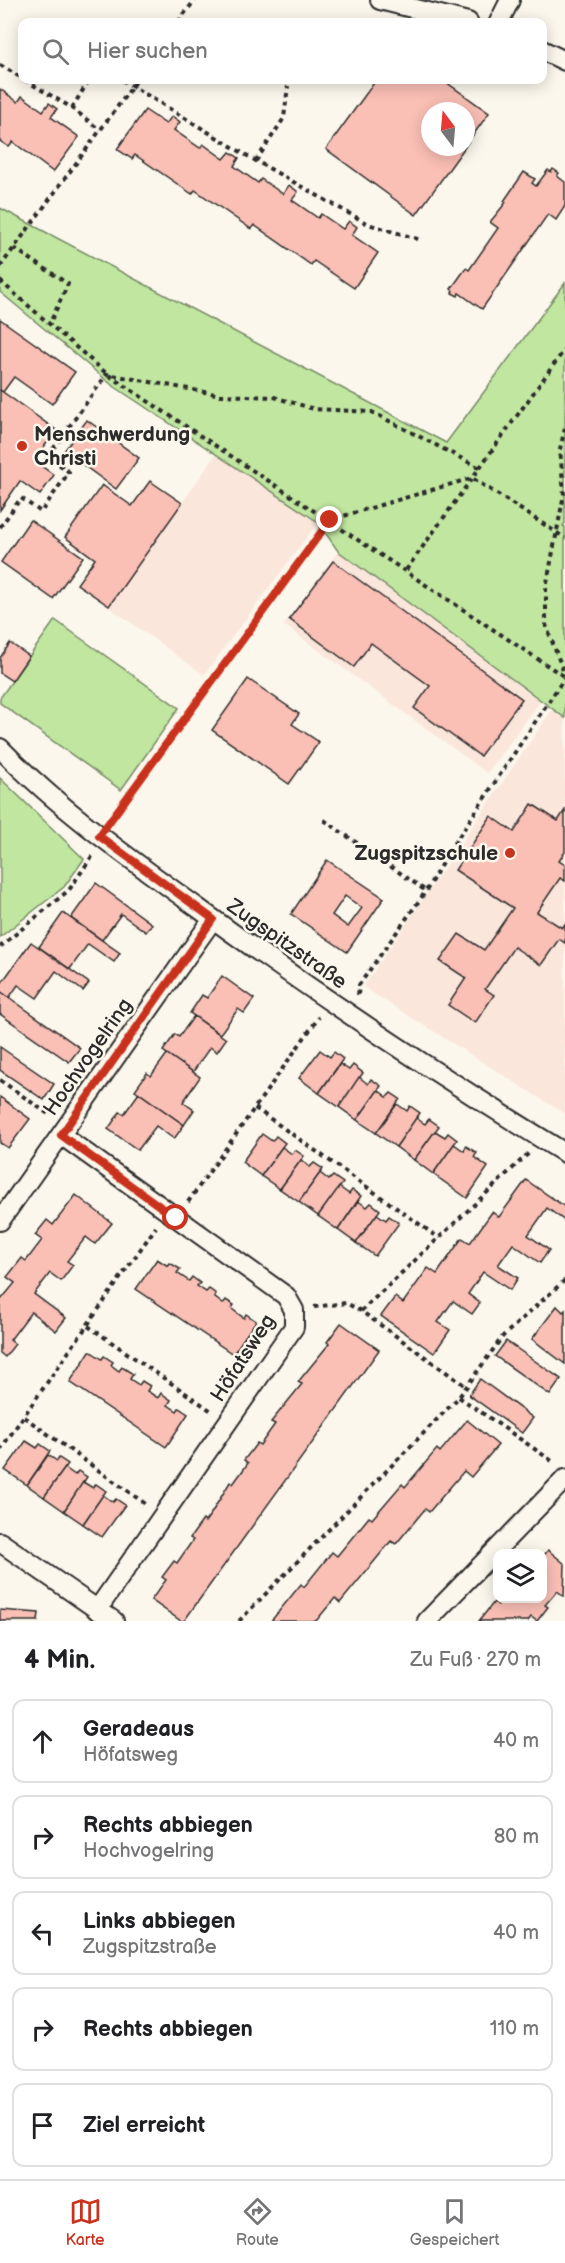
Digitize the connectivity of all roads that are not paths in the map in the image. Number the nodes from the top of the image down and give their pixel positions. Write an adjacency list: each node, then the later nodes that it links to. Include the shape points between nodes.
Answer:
1 (380, 0): 3 (street)
2 (510, 0): 4 (street)
3 (452, 18)
4 (501, 18)
5 (547, 52): 6 (street)
6 (565, 61)
7 (0, 748): 8 (street, Zugspitzstraße, via 101,837)
8 (213, 919): 9 (street, Hochvogelring); 10 (street, Zugspitzstraße, via 354,1019)
9 (64, 1131): 11 (street, Hochvogelring); 14 (street, Höfatsweg, via 286,1296 294,1310 294,1327)
10 (565, 1153)
11 (0, 1221)
12 (560, 1471): 16 (street)
13 (0, 1542): 14 (street)
14 (97, 1610): 15 (street)
15 (114, 1621)
16 (427, 1621)

